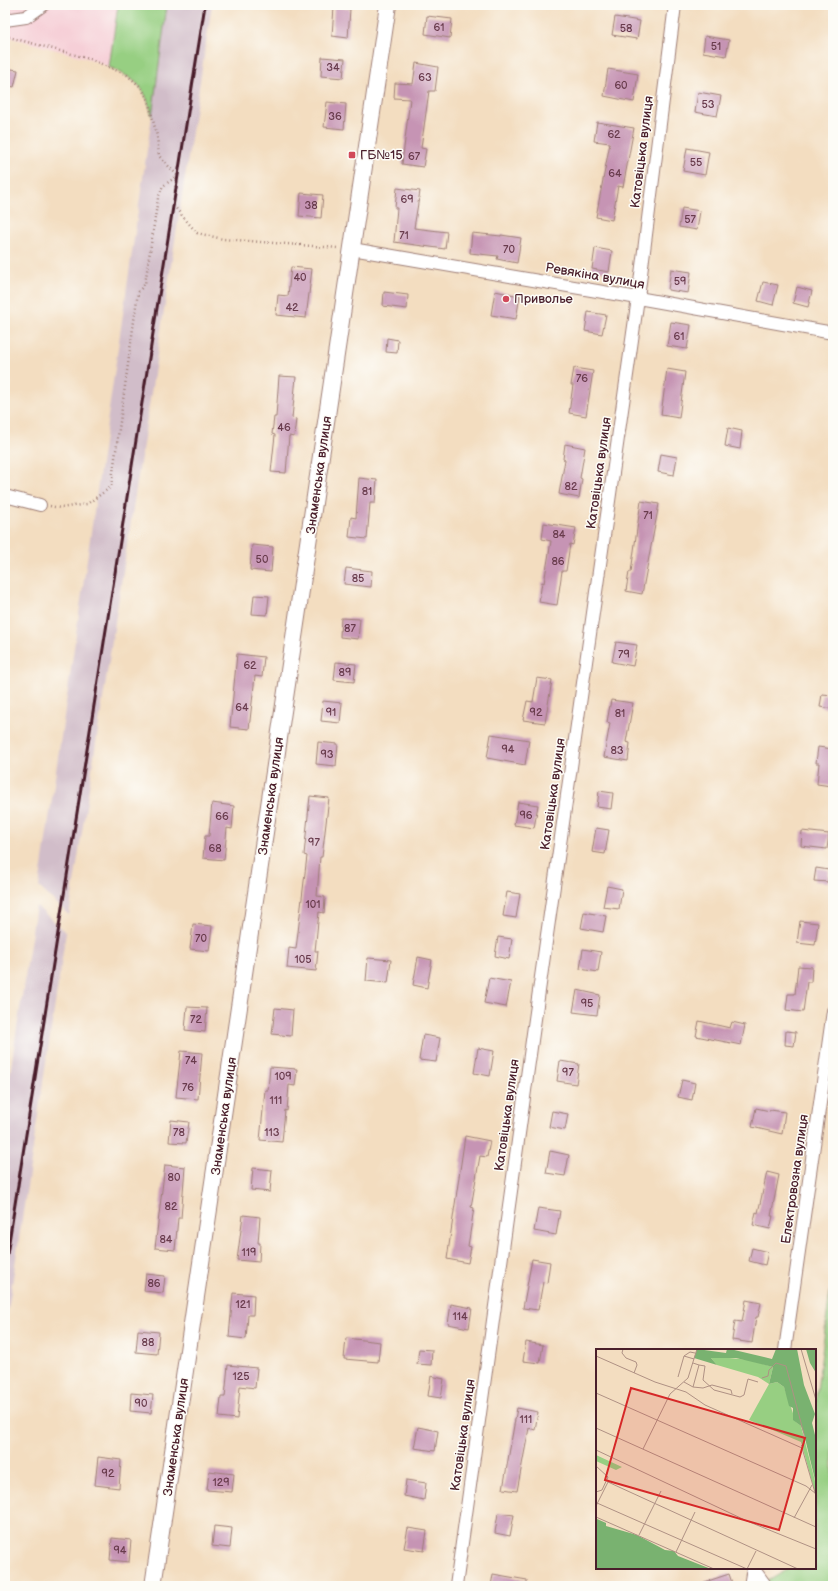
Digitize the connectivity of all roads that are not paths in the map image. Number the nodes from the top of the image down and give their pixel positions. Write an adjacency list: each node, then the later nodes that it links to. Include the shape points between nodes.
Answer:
1 (43, 5): 4 (street, via 26,17)
2 (388, 5): 5 (main road, Знаменська вулиця)
3 (675, 5): 6 (street, Катовіцька вулиця)
4 (5, 20)
5 (352, 249): 6 (street, Ревякіна вулиця); 14 (main road, Знаменська вулиця)
6 (638, 298): 7 (street, Ревякіна вулиця); 15 (street, Катовіцька вулиця)
7 (833, 333)
8 (5, 496): 9 (street)
9 (40, 505)
10 (833, 1011): 11 (street, Електровозна вулиця)
11 (785, 1349)
12 (753, 1569): 16 (street)
13 (754, 1569): 17 (street)
14 (154, 1586)
15 (456, 1586)
16 (750, 1586)
17 (766, 1586)

